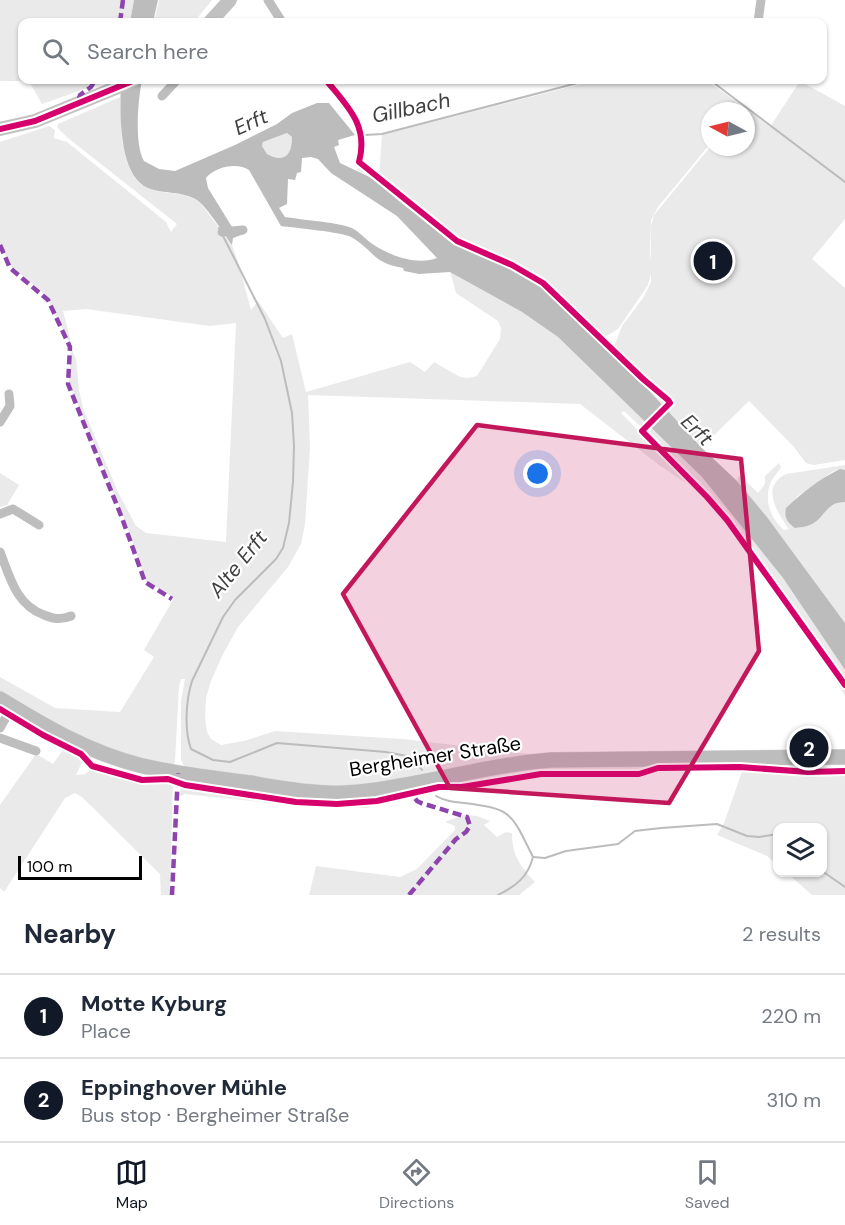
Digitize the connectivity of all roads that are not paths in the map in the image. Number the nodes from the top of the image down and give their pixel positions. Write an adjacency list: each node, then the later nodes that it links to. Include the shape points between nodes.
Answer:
1 (230, 0): 4 (main road)
2 (267, 0): 5 (street)
3 (761, 0): 6 (street)
4 (214, 18)
5 (279, 18)
6 (759, 18)
7 (126, 84): 11 (main road, via 28,123)
8 (173, 84): 10 (street)
9 (329, 84): 12 (street, via 360,127)
10 (162, 96)
11 (0, 129)
12 (359, 162)
13 (9, 394): 14 (street, via 10,406)
14 (0, 422)
15 (0, 514): 16 (street, via 13,509)
16 (39, 525)
17 (0, 552): 18 (street, via 16,592 27,606 58,619)
18 (70, 616)
19 (6, 703): 20 (street, Bergheimer Straße); 23 (main road, Bergheimer Straße, via 69,739 137,765 323,793 379,789 551,760)
20 (0, 728)
21 (0, 738): 22 (street)
22 (36, 750)
23 (845, 757)

